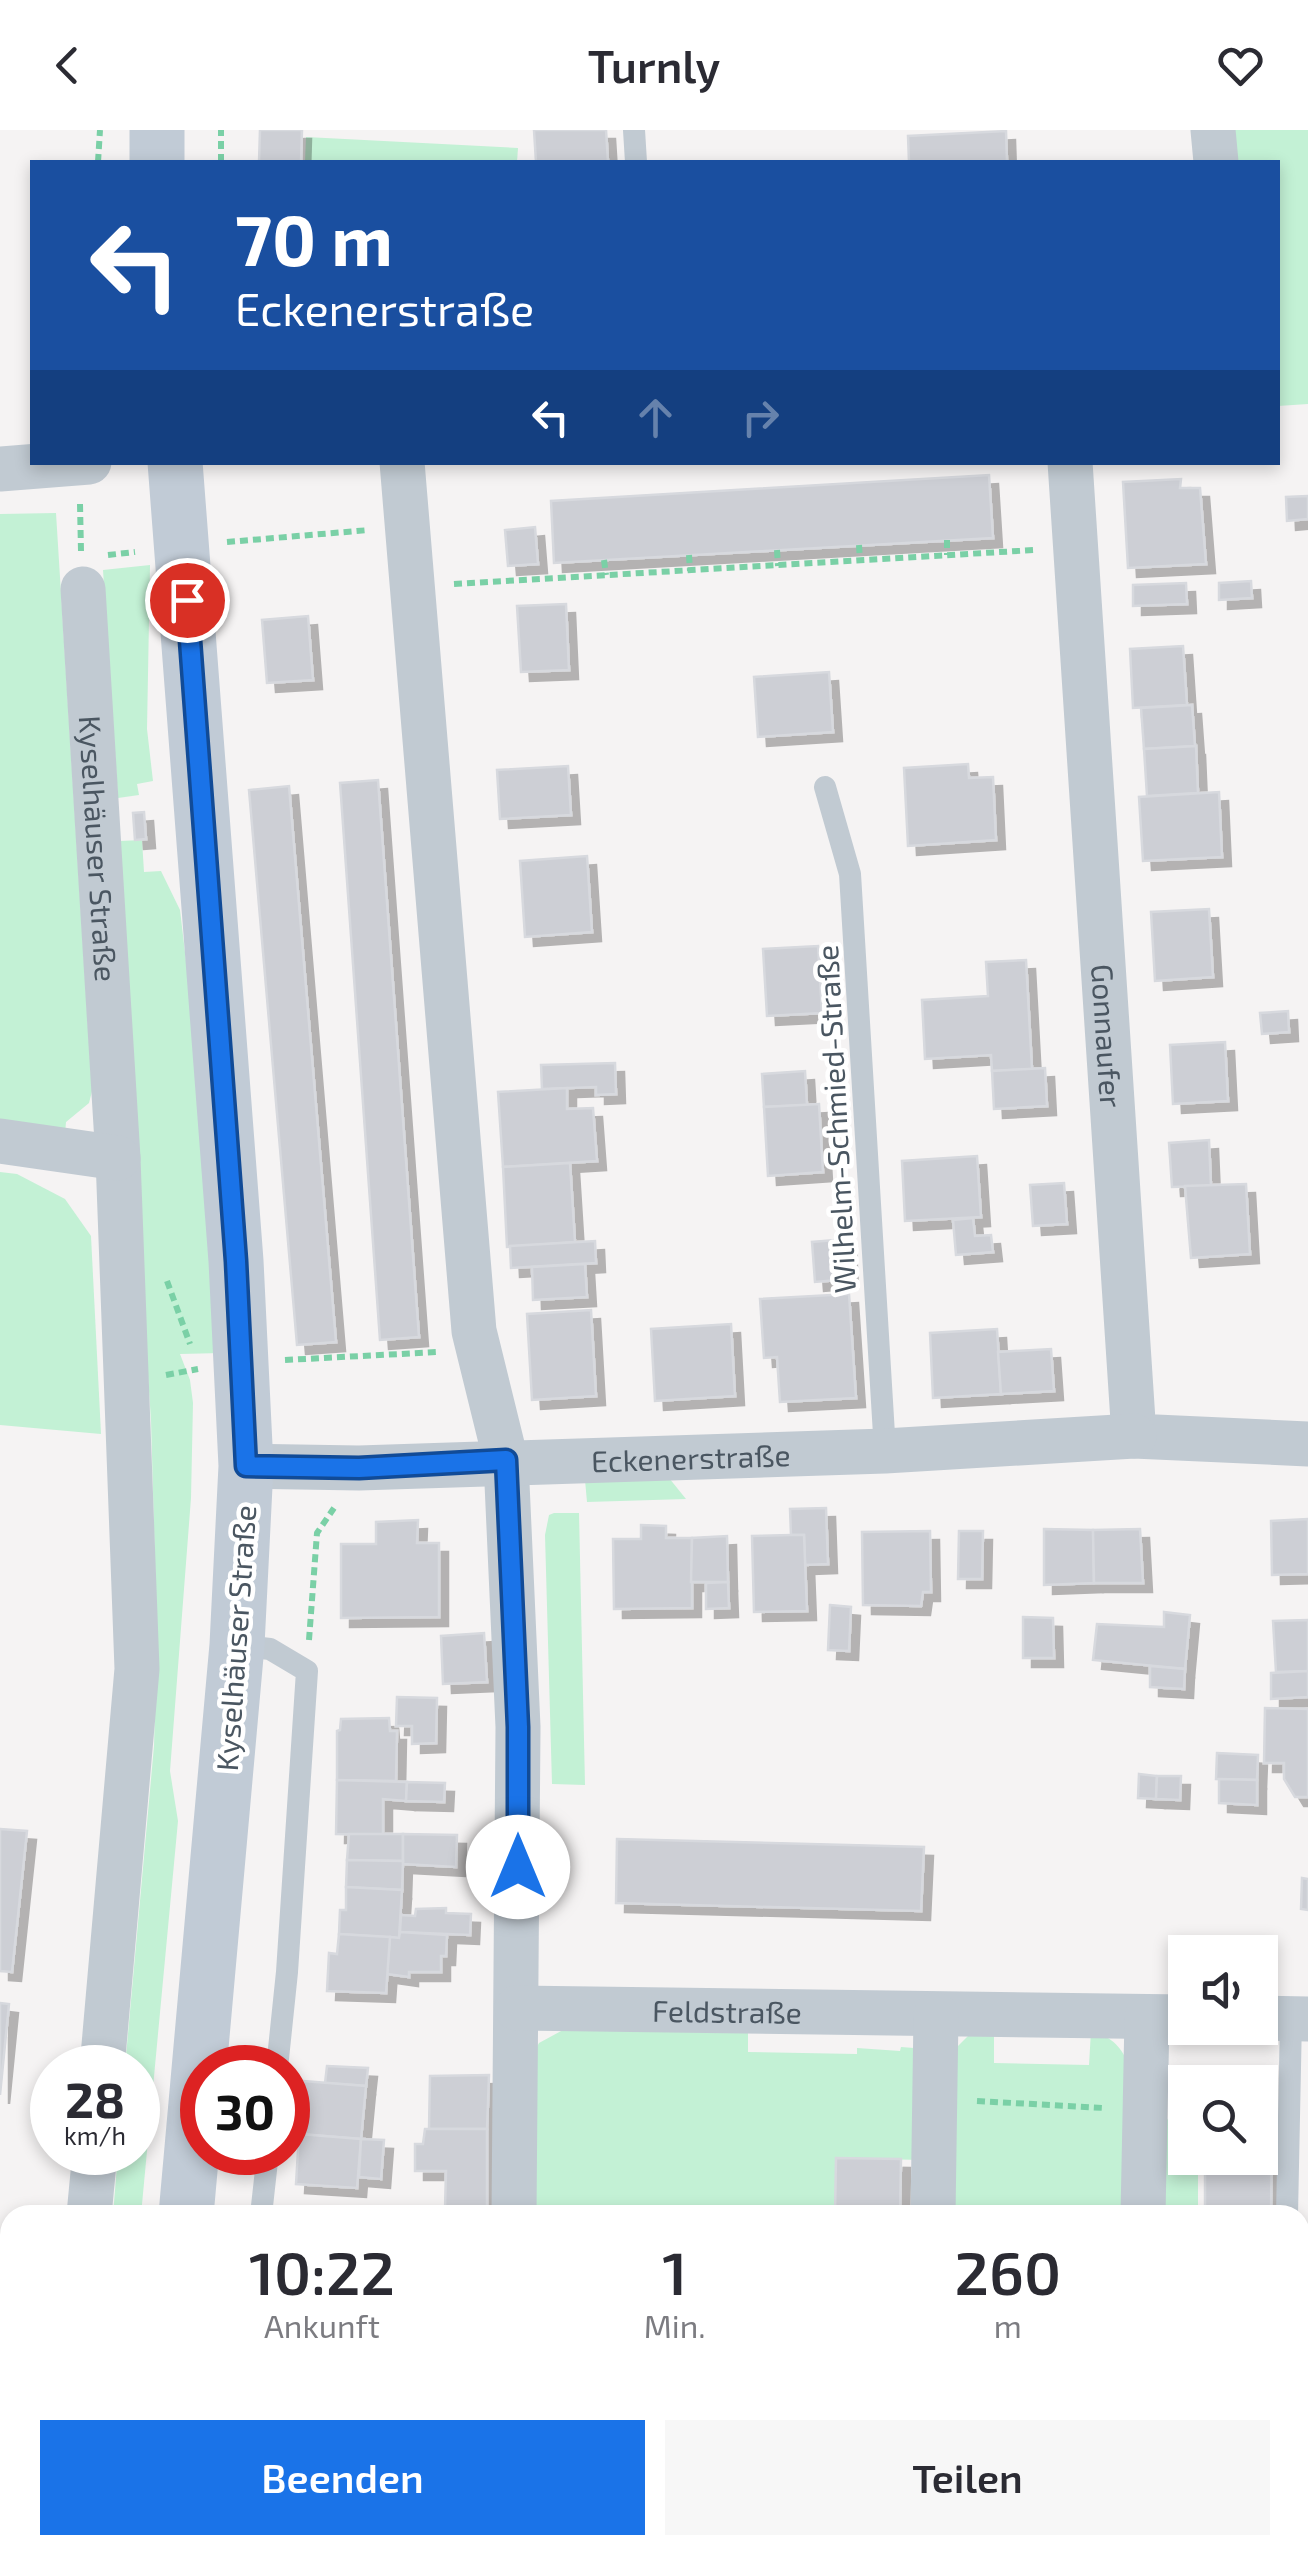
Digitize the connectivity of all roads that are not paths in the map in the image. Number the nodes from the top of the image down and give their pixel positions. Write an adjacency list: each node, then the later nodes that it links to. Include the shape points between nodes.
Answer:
1 (156, 130): 4 (main road)
2 (634, 130): 5 (lane)
3 (1212, 130): 6 (street)
4 (157, 160)
5 (636, 160)
6 (1216, 160)
7 (62, 465): 11 (street)
8 (175, 465): 20 (main road, Kyselhäuser Straße)
9 (402, 465): 19 (street, via 474,1330)
10 (1070, 465): 16 (street, Gonnaufer)
11 (0, 469)
12 (82, 574): 15 (street, Kyselhäuser Straße)
13 (825, 787): 18 (lane, Wilhelm-Schmied-Straße, via 850,874)
14 (0, 1141): 15 (street)
15 (118, 1158): 26 (street, Kyselhäuser Straße, via 137,1669)
16 (1134, 1436): 17 (street); 18 (street, Eckenerstraße)
17 (1308, 1444)
18 (886, 1451): 19 (street, Eckenerstraße)
19 (506, 1460): 20 (street, Eckenerstraße); 22 (street, via 518,1727)
20 (246, 1466): 21 (main road, Kyselhäuser Straße)
21 (237, 1645): 27 (lane, via 270,1649 307,1672); 31 (main road, Kyselhäuser Straße)
22 (517, 2008): 23 (street, Feldstraße); 33 (street)
23 (936, 2014): 24 (street, Feldstraße); 34 (street)
24 (1166, 2017): 35 (street, Feldstraße, via 1146,2110)
25 (1286, 2019): 36 (lane)
26 (104, 2045)
27 (279, 2045)
28 (93, 2175): 30 (street)
29 (265, 2175): 32 (lane)
30 (90, 2205)
31 (187, 2205)
32 (262, 2205)
33 (514, 2205)
34 (933, 2205)
35 (1143, 2205)
36 (1287, 2205)

